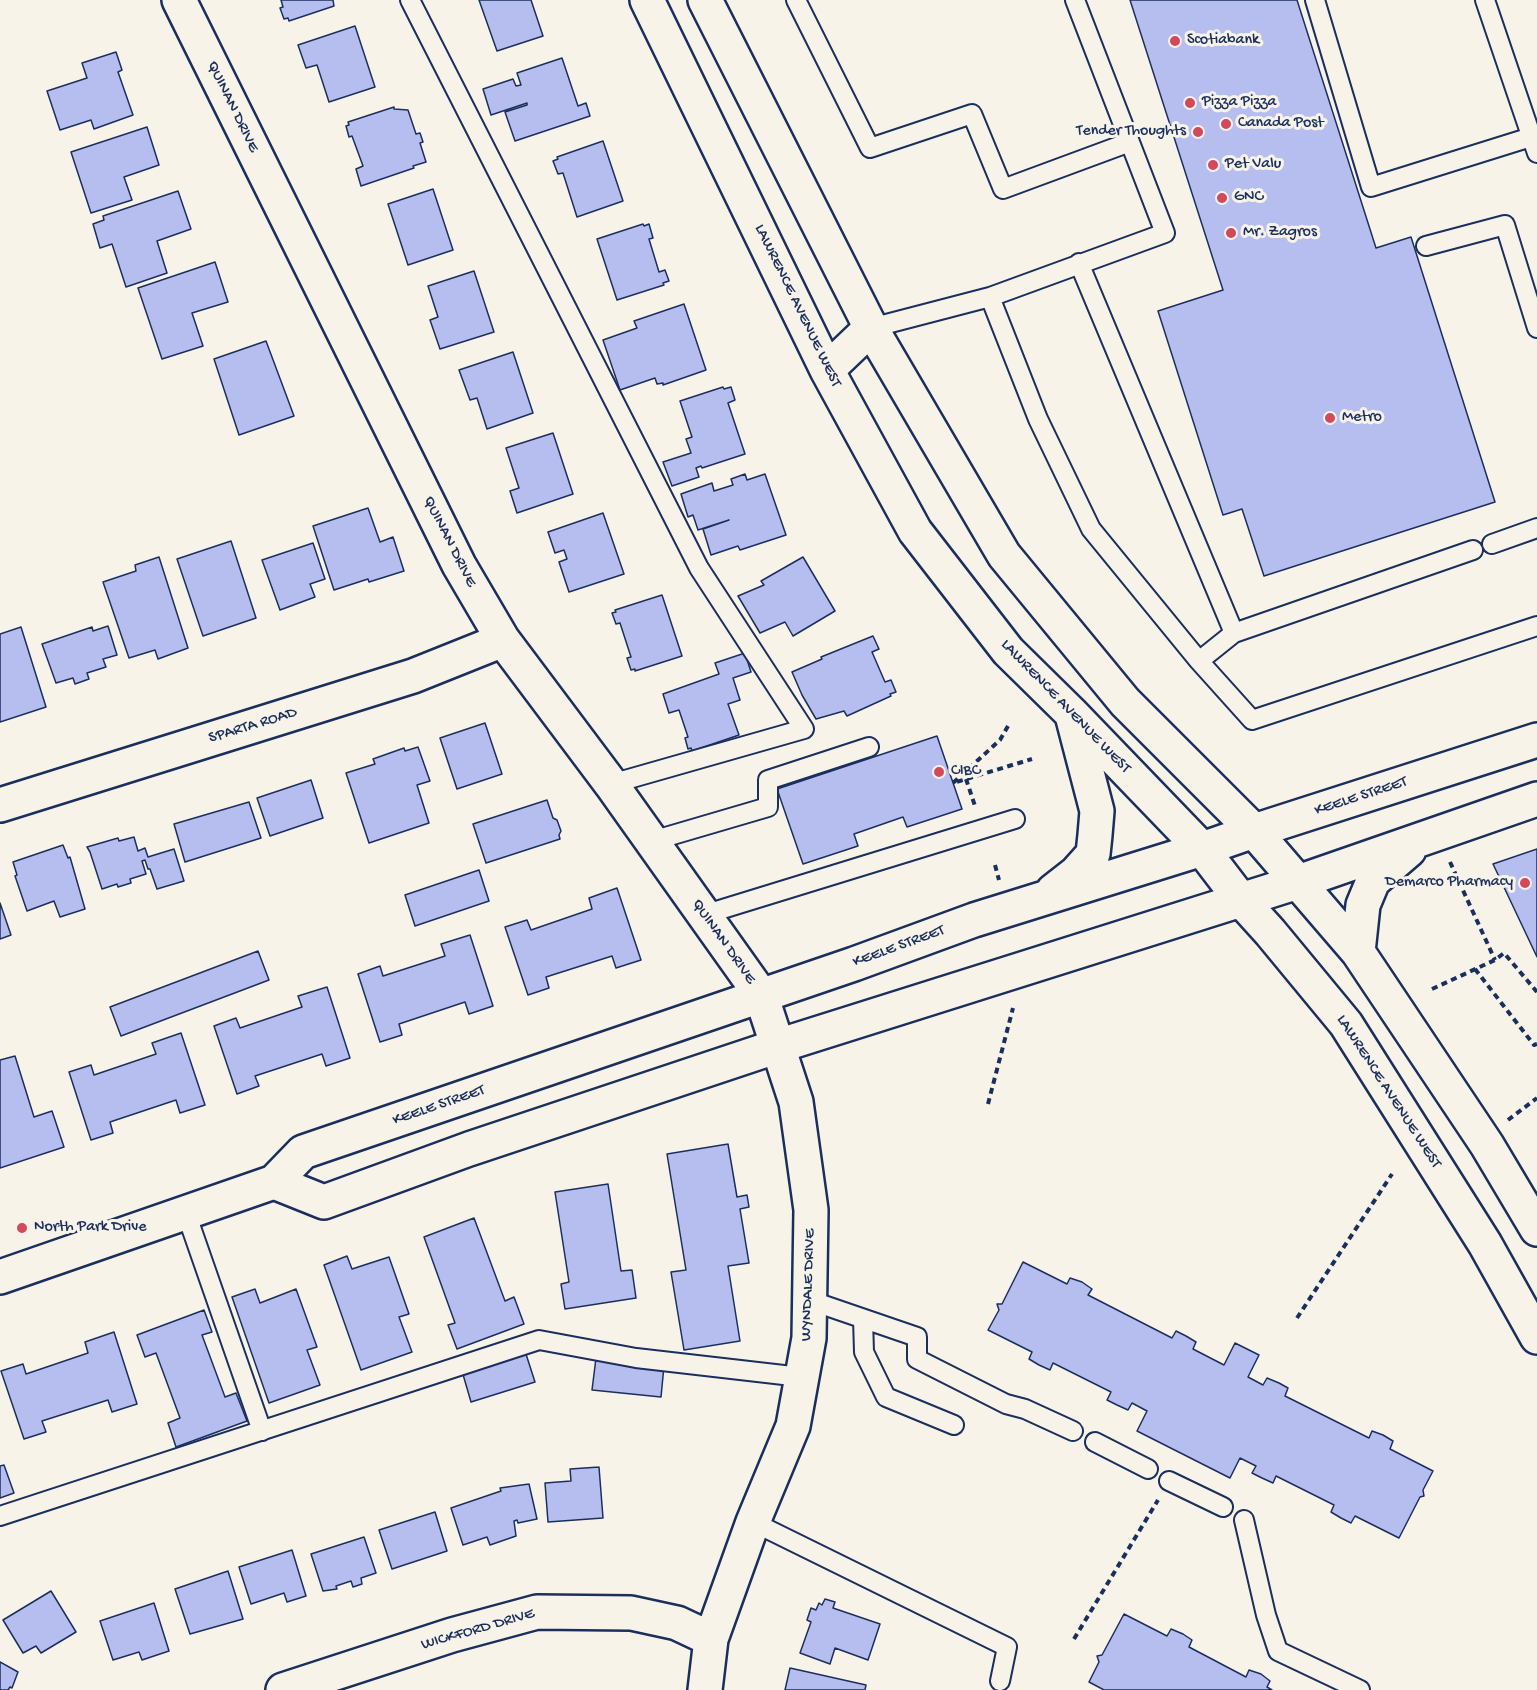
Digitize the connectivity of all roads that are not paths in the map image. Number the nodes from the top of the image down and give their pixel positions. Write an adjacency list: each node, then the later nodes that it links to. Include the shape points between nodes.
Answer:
1 (179, 0): 22 (main road, QUINAN DRIVE, via 459,565)
2 (410, 0): 27 (lane, via 699,568 804,729)
3 (647, 0): 16 (main road, LAWRENCE AVENUE WEST)
4 (705, 0): 14 (main road)
5 (796, 0): 9 (lane, via 870,148 972,114 1003,189)
6 (1075, 0): 9 (lane)
7 (1315, 0): 10 (lane, via 1371,187)
8 (1485, 0): 10 (lane)
9 (1130, 142): 12 (lane, via 1165,233)
10 (1534, 145)
11 (1426, 246): 15 (lane, via 1505,225)
12 (1079, 263): 13 (lane); 21 (lane)
13 (990, 297): 14 (lane); 23 (lane, via 1038,419 1091,529)
14 (871, 328): 16 (main road); 31 (main road, via 1004,555 1125,702)
15 (1537, 328)
16 (827, 370): 24 (main road, LAWRENCE AVENUE WEST, via 915,531 1008,651)
17 (1537, 528): 18 (lane)
18 (1492, 544)
19 (1473, 550): 21 (lane)
20 (1537, 626): 23 (lane, via 1252,720)
21 (1234, 633): 23 (lane)
22 (503, 640): 27 (main road, QUINAN DRIVE); 29 (main road, SPARTA ROAD, via 412,676)
23 (1199, 661)
24 (1071, 713): 34 (main road, LAWRENCE AVENUE WEST); 36 (main road, via 1097,811 1093,854)
25 (1537, 740): 31 (main road, KEELE STREET)
26 (868, 747): 33 (lane, via 768,780 768,807)
27 (611, 784): 33 (main road, QUINAN DRIVE)
28 (1537, 799): 32 (main road)
29 (0, 805)
30 (1015, 819): 38 (lane)
31 (1254, 831): 34 (main road, KEELE STREET); 35 (main road)
32 (1425, 837): 35 (main road); 39 (main road, via 1373,881 1363,905)
33 (651, 841): 38 (main road, QUINAN DRIVE)
34 (1202, 849): 36 (main road, KEELE STREET); 37 (main road, LAWRENCE AVENUE WEST)
35 (1298, 882): 37 (main road); 39 (main road)
36 (1045, 898): 40 (main road, KEELE STREET)
37 (1241, 900): 41 (main road); 48 (main road, LAWRENCE AVENUE WEST, via 1346,1024 1485,1244)
38 (704, 915): 40 (main road, QUINAN DRIVE)
39 (1358, 952): 44 (main road, via 1487,1145)
40 (761, 995): 41 (main road, QUINAN DRIVE); 42 (main road, KEELE STREET, via 303,1152)
41 (778, 1047): 42 (main road, via 469,1149 324,1202); 46 (main road, WYNDALE DRIVE, via 796,1102 811,1210)
42 (274, 1182): 43 (main road, KEELE STREET)
43 (186, 1213): 45 (main road, KEELE STREET); 51 (lane)
44 (1537, 1229)
45 (0, 1277)
46 (809, 1300): 47 (lane); 49 (main road, WYNDALE DRIVE, via 809,1338)
47 (863, 1319): 50 (lane, via 864,1352 886,1397); 52 (lane, via 917,1337 917,1359 1005,1404)
48 (1537, 1337)
49 (801, 1377): 51 (lane, via 636,1358 539,1340); 59 (main road, WYNDALE DRIVE, via 793,1426)
50 (954, 1425)
51 (262, 1431): 57 (lane)
52 (1073, 1431)
53 (1095, 1442): 54 (lane)
54 (1148, 1469)
55 (1169, 1481): 56 (lane)
56 (1223, 1507)
57 (0, 1516)
58 (1244, 1520): 64 (lane, via 1278,1651)
59 (753, 1522): 60 (main road, WYNDALE DRIVE); 61 (lane, via 1007,1647)
60 (711, 1639): 62 (main road, WICKFORD DRIVE, via 677,1623 632,1613 537,1612); 63 (main road, WYNDALE DRIVE)
61 (1000, 1681)
62 (283, 1690)
63 (705, 1690)
64 (1360, 1690)

